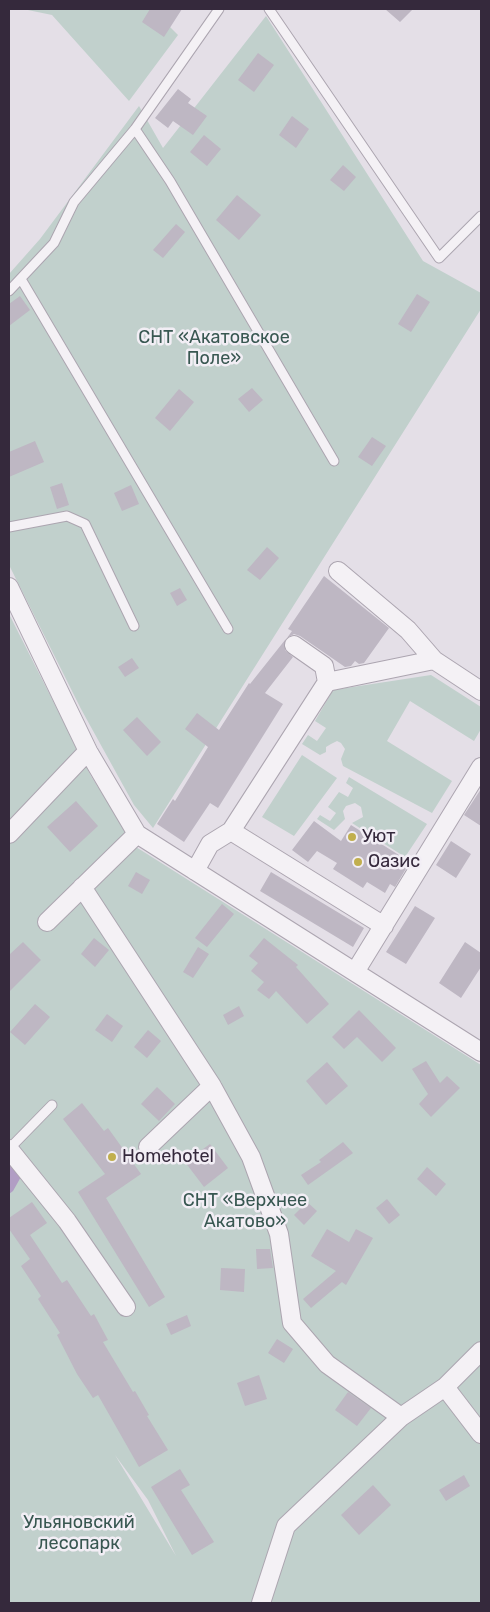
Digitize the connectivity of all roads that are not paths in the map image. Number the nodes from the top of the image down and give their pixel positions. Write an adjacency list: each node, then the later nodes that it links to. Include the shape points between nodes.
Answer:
1 (219, 9): 3 (lane)
2 (269, 9): 4 (lane, via 439,258)
3 (135, 129): 5 (lane, via 74,202 54,244); 7 (lane, via 170,181)
4 (481, 216)
5 (21, 279): 6 (lane); 13 (lane)
6 (9, 291)
7 (334, 461)
8 (9, 527): 12 (lane, via 67,516 85,524)
9 (338, 571): 15 (street, via 408,630)
10 (9, 587): 11 (street)
11 (15, 617): 18 (street)
12 (134, 626)
13 (228, 629)
14 (294, 645): 16 (street, via 324,666)
15 (434, 660): 16 (street); 17 (street)
16 (327, 682): 20 (street)
17 (481, 691)
18 (88, 751): 21 (street); 22 (street)
19 (481, 767): 26 (street)
20 (231, 831): 23 (street, via 210,844); 26 (street)
21 (9, 834)
22 (137, 834): 23 (street); 24 (street)
23 (195, 871): 27 (street)
24 (82, 887): 25 (street); 29 (street)
25 (47, 922)
26 (384, 926): 27 (street)
27 (355, 972): 28 (street)
28 (481, 1052)
29 (212, 1086): 31 (street); 36 (street, via 252,1156 265,1189 279,1234 292,1323 328,1364)
30 (52, 1105): 32 (lane)
31 (148, 1147)
32 (9, 1149): 33 (street, via 68,1221)
33 (126, 1307)
34 (481, 1351): 35 (street)
35 (445, 1387): 36 (street); 37 (street)
36 (401, 1416): 38 (street, via 286,1526)
37 (481, 1434)
38 (261, 1603)

